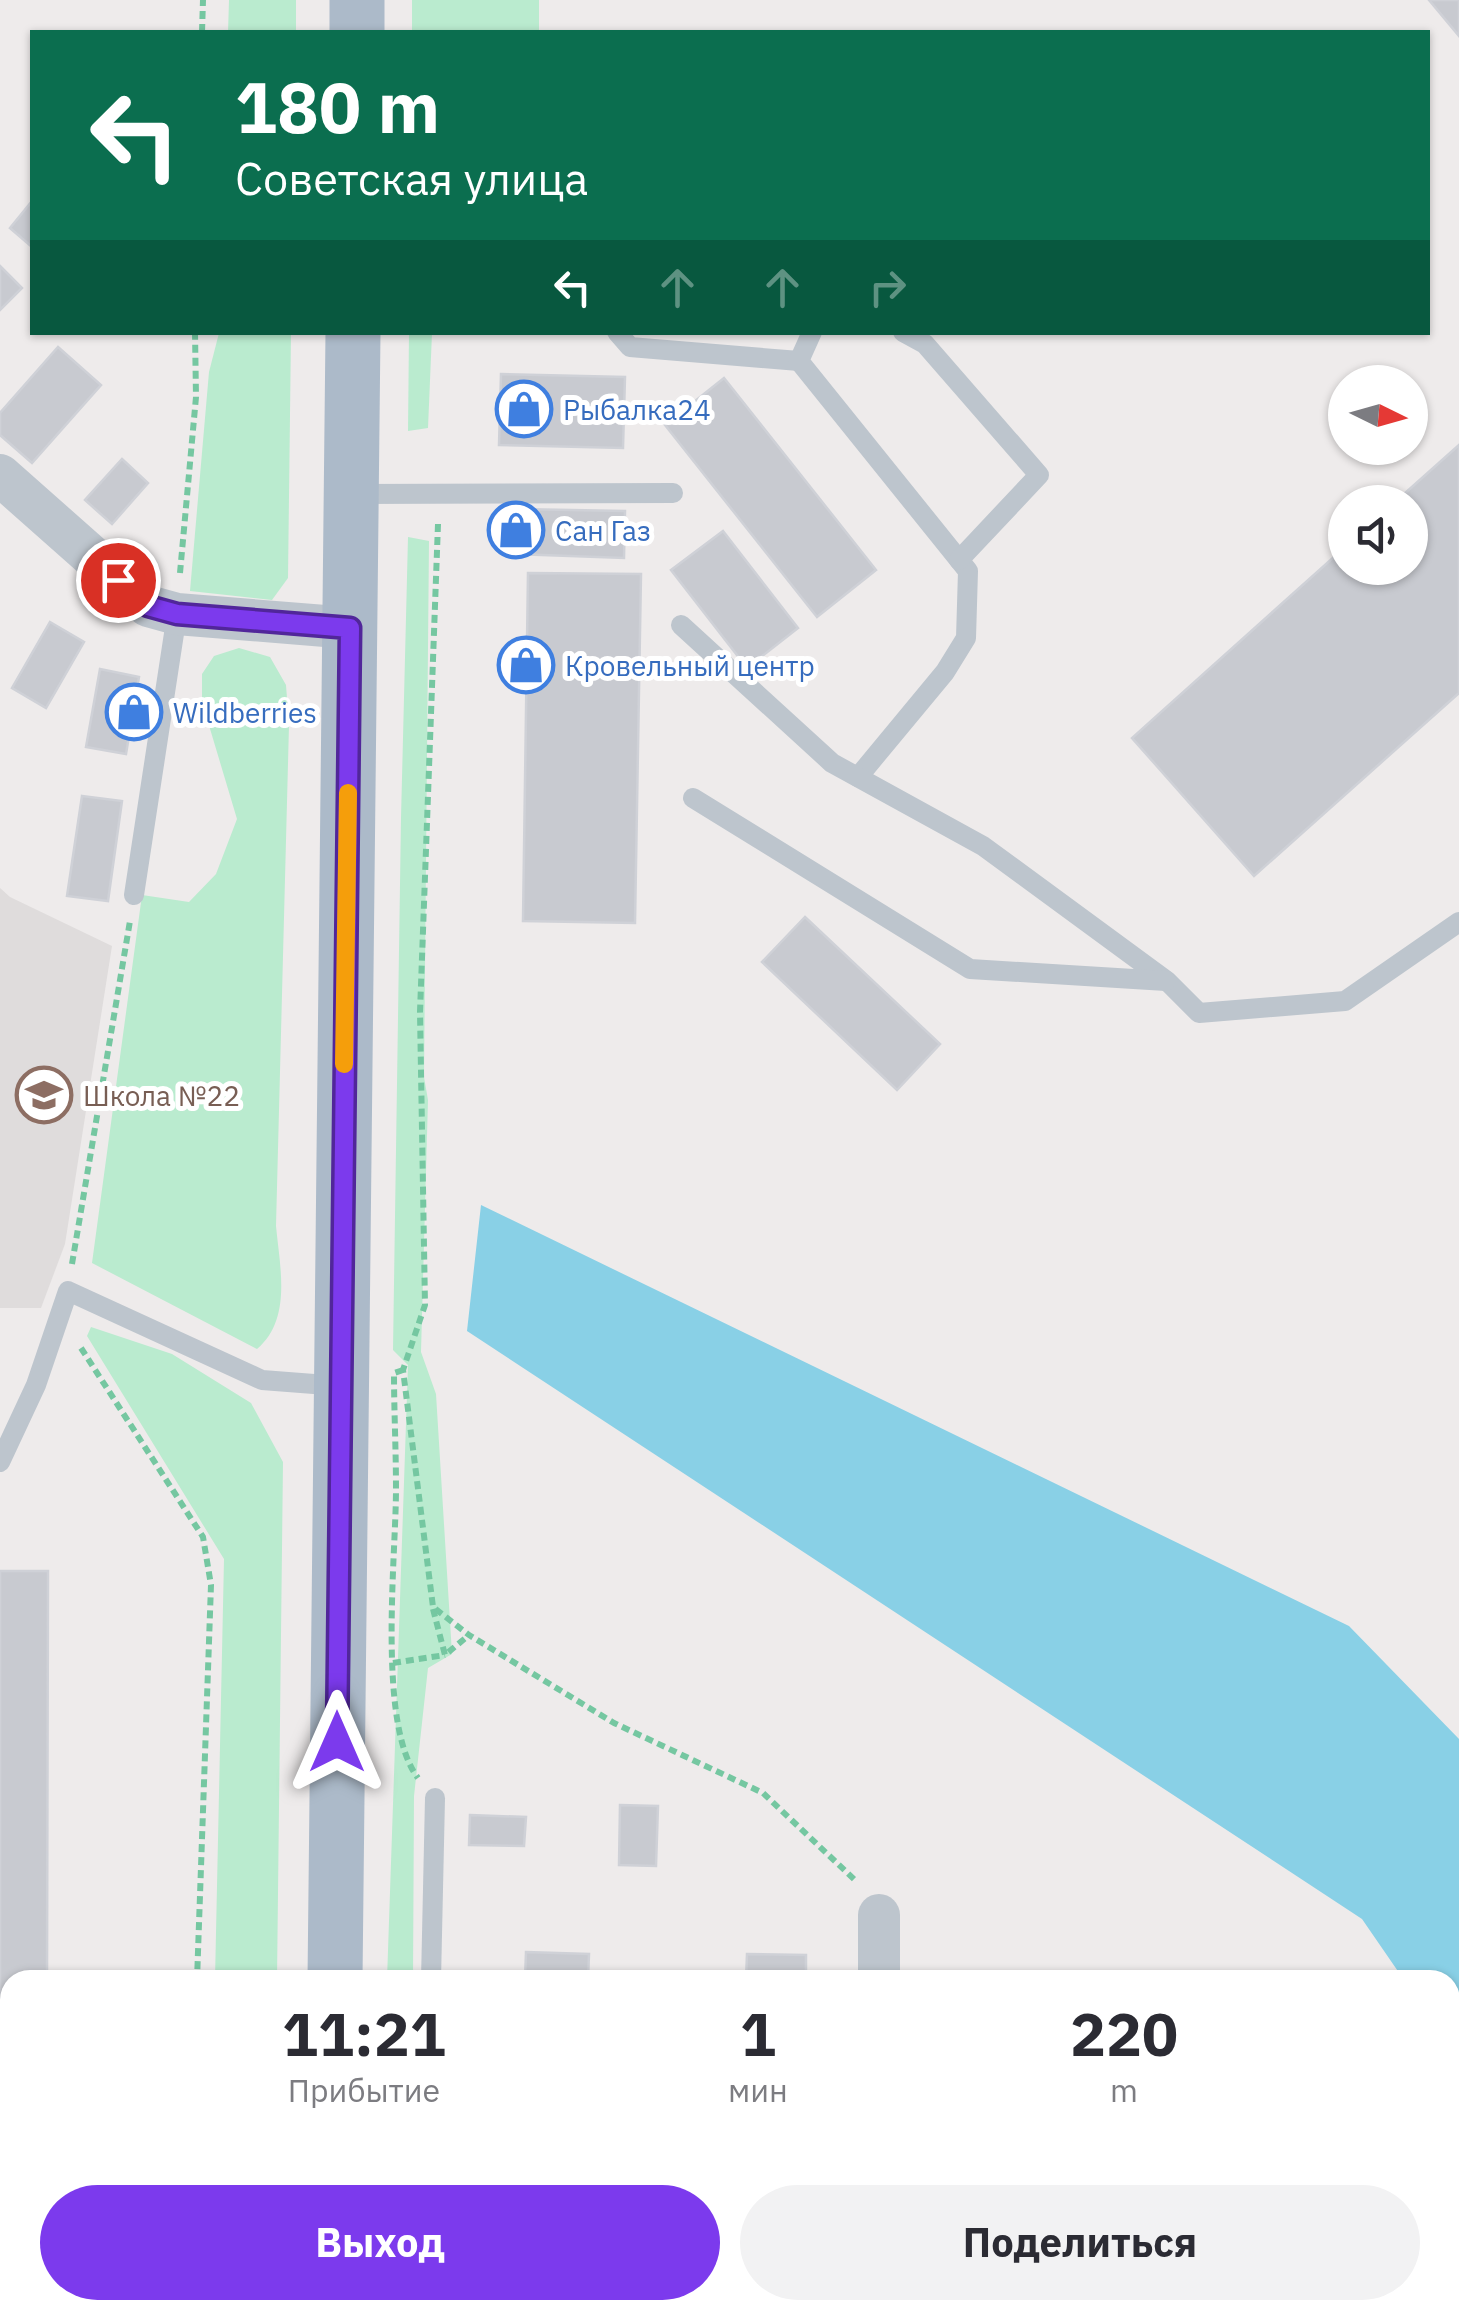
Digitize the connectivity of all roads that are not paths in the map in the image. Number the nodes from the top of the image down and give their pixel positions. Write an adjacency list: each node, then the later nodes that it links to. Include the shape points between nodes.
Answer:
1 (357, 0): 2 (main road)
2 (357, 30)
3 (353, 335): 9 (main road)
4 (619, 335): 7 (lane, via 630,348)
5 (811, 335): 7 (lane)
6 (909, 335): 11 (lane, via 1040,475)
7 (799, 361): 11 (lane)
8 (0, 475): 12 (street, via 148,606)
9 (350, 494): 10 (lane); 14 (main road)
10 (673, 494)
11 (959, 560): 15 (lane, via 968,571 966,638)
12 (177, 614): 14 (street); 17 (lane)
13 (681, 625): 15 (lane, via 832,763)
14 (350, 628): 20 (main road)
15 (858, 777): 19 (lane, via 983,846)
16 (692, 798): 19 (lane, via 970,970)
17 (134, 895)
18 (1459, 922): 19 (lane, via 1346,1001 1199,1013)
19 (1167, 981)
20 (340, 1386): 21 (lane, via 262,1380 68,1291); 24 (main road)
21 (0, 1462)
22 (435, 1798): 25 (lane)
23 (880, 1915): 26 (street)
24 (335, 1970)
25 (431, 1970)
26 (879, 1970)

